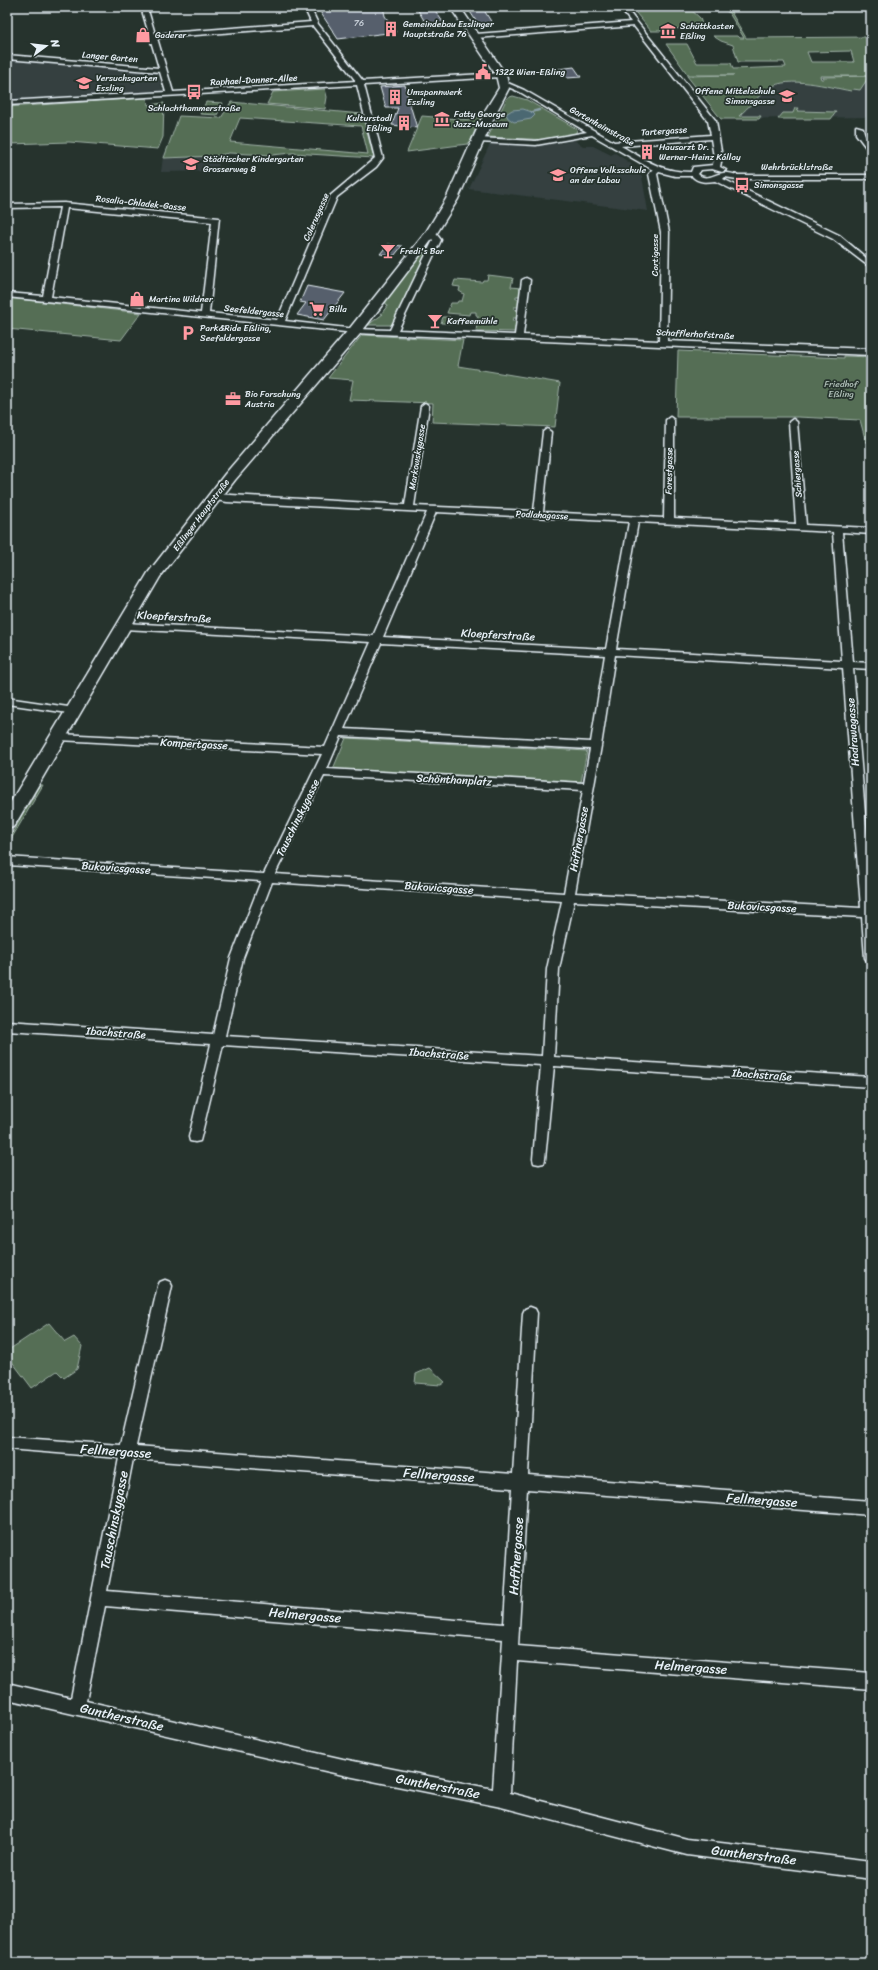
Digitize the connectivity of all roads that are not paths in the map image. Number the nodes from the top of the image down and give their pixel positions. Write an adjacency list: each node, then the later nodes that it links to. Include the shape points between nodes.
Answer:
1 (144, 7): 7 (street)
2 (307, 7): 5 (street, Colerusgasse)
3 (456, 7): 8 (main road)
4 (622, 7): 6 (street)
5 (315, 24): 7 (street); 11 (street, Colerusgasse)
6 (635, 24): 8 (street); 18 (street, via 712,121)
7 (152, 36): 10 (street)
8 (476, 36): 12 (main road)
9 (7, 57): 10 (street, Langer Garten)
10 (163, 70): 13 (street)
11 (360, 83): 12 (street, Raphael-Donner-Allee); 13 (street, Raphael-Donner-Allee); 35 (street, Colerusgasse, via 379,158 334,196)
12 (505, 85): 14 (street); 14 (street, Gartenheimstraße); 19 (main road, Eßlinger Hauptstraße)
13 (170, 94): 15 (street, Raphael-Donner-Allee)
14 (526, 94): 17 (street, Gartenheimstraße)
15 (7, 103)
16 (859, 128): 21 (street, via 860,134)
17 (593, 133): 19 (street, via 536,143); 20 (street, Gartenheimstraße)
18 (715, 137): 20 (street, Tartergasse); 22 (street, via 718,157)
19 (479, 140): 29 (main road, Eßlinger Hauptstraße, via 452,199)
20 (614, 144): 23 (street, Gartenheimstraße)
21 (871, 148)
22 (716, 167): 24 (street, Gartenheimstraße, via 703,166 696,169); 25 (street, Gartenheimstraße, via 722,170)
23 (657, 169): 24 (street, Gartenheimstraße, via 675,174); 39 (street, Cortigasse, via 653,174 666,232)
24 (694, 174): 25 (street, Gartenheimstraße, via 706,180)
25 (721, 177): 26 (street, Wehrbrücklstraße); 30 (street, Gartenheimstraße, via 735,187 836,237)
26 (871, 177)
27 (64, 205): 28 (street); 33 (street); 34 (street, Rosalia-Chladek-Gasse, via 216,220)
28 (7, 206)
29 (431, 234): 36 (main road, Eßlinger Hauptstraße); 37 (street, via 437,240)
30 (871, 266)
31 (526, 280): 38 (street)
32 (7, 295): 33 (street, Seefeldergasse)
33 (46, 299): 34 (street, Seefeldergasse)
34 (206, 316): 35 (street, Seefeldergasse)
35 (280, 324): 36 (street, Seefeldergasse)
36 (355, 331): 37 (street, Schafflerhofstraße); 45 (main road, Eßlinger Hauptstraße)
37 (394, 331): 38 (street, Schafflerhofstraße)
38 (519, 337): 39 (street, Schafflerhofstraße)
39 (663, 343): 40 (street, Schafflerhofstraße)
40 (871, 352)
41 (425, 406): 46 (street, Markowskygasse)
42 (670, 420): 50 (street, Forestgasse)
43 (793, 422): 51 (street, Schiergasse)
44 (547, 432): 48 (street)
45 (214, 497): 46 (street, Podlahagasse, via 227,500); 54 (main road, Eßlinger Hauptstraße, via 144,589)
46 (409, 508): 47 (street, Podlahagasse)
47 (433, 509): 48 (street, Podlahagasse); 55 (street, Tauschinskygasse)
48 (538, 515): 49 (street, Podlahagasse)
49 (634, 520): 50 (street, Podlahagasse); 56 (street, Haffnergasse)
50 (669, 522): 51 (street, Podlahagasse)
51 (801, 527): 52 (street, Podlahagasse)
52 (837, 529): 53 (street, Podlahagasse); 57 (street, Hadrawagasse)
53 (871, 531)
54 (124, 626): 55 (street, Kloepferstraße); 60 (main road, Eßlinger Hauptstraße)
55 (377, 640): 56 (street, Kloepferstraße); 61 (street, Tauschinskygasse)
56 (610, 653): 57 (street, Kloepferstraße); 63 (street, Haffnergasse)
57 (848, 665): 58 (street, Kloepferstraße); 71 (street, Hadrawagasse)
58 (871, 666)
59 (7, 701): 60 (street)
60 (75, 711): 62 (main road, Eßlinger Hauptstraße)
61 (336, 732): 63 (street); 64 (street, Tauschinskygasse)
62 (59, 737): 64 (street, Kompertgasse); 67 (main road, Eßlinger Hauptstraße)
63 (596, 746): 66 (street, Haffnergasse)
64 (329, 751): 65 (street, Tauschinskygasse)
65 (320, 772): 66 (street, Schönthanplatz); 69 (street, Tauschinskygasse)
66 (588, 787): 70 (street, Haffnergasse)
67 (7, 823)
68 (7, 861): 69 (street, Bukovicsgasse)
69 (268, 877): 70 (street, Bukovicsgasse); 74 (street, Tauschinskygasse, via 237,958)
70 (569, 896): 71 (street, Bukovicsgasse); 75 (street, Haffnergasse, via 553,969)
71 (869, 913): 72 (street, Hadrawagasse)
72 (871, 958)
73 (7, 1026): 74 (street, Ibachstraße)
74 (218, 1040): 75 (street, Ibachstraße); 77 (street, Tauschinskygasse)
75 (548, 1060): 76 (street, Ibachstraße); 78 (street, Haffnergasse)
76 (871, 1082)
77 (195, 1137)
78 (539, 1159)
79 (165, 1286): 82 (street, Tauschinskygasse)
80 (530, 1313): 83 (street, Haffnergasse)
81 (7, 1443): 82 (street, Fellnergasse)
82 (127, 1452): 83 (street, Fellnergasse); 85 (street, Tauschinskygasse)
83 (521, 1482): 84 (street, Fellnergasse); 86 (street, Haffnergasse)
84 (871, 1508)
85 (100, 1598): 86 (street, Helmergasse); 90 (street, Tauschinskygasse)
86 (510, 1632): 87 (street, Haffnergasse)
87 (510, 1653): 88 (street, Helmergasse); 91 (street, Haffnergasse)
88 (871, 1681)
89 (7, 1690): 90 (street, Guntherstraße)
90 (77, 1707): 91 (street, Guntherstraße, via 343,1767)
91 (501, 1799): 92 (street, Guntherstraße, via 687,1847)
92 (871, 1870)

